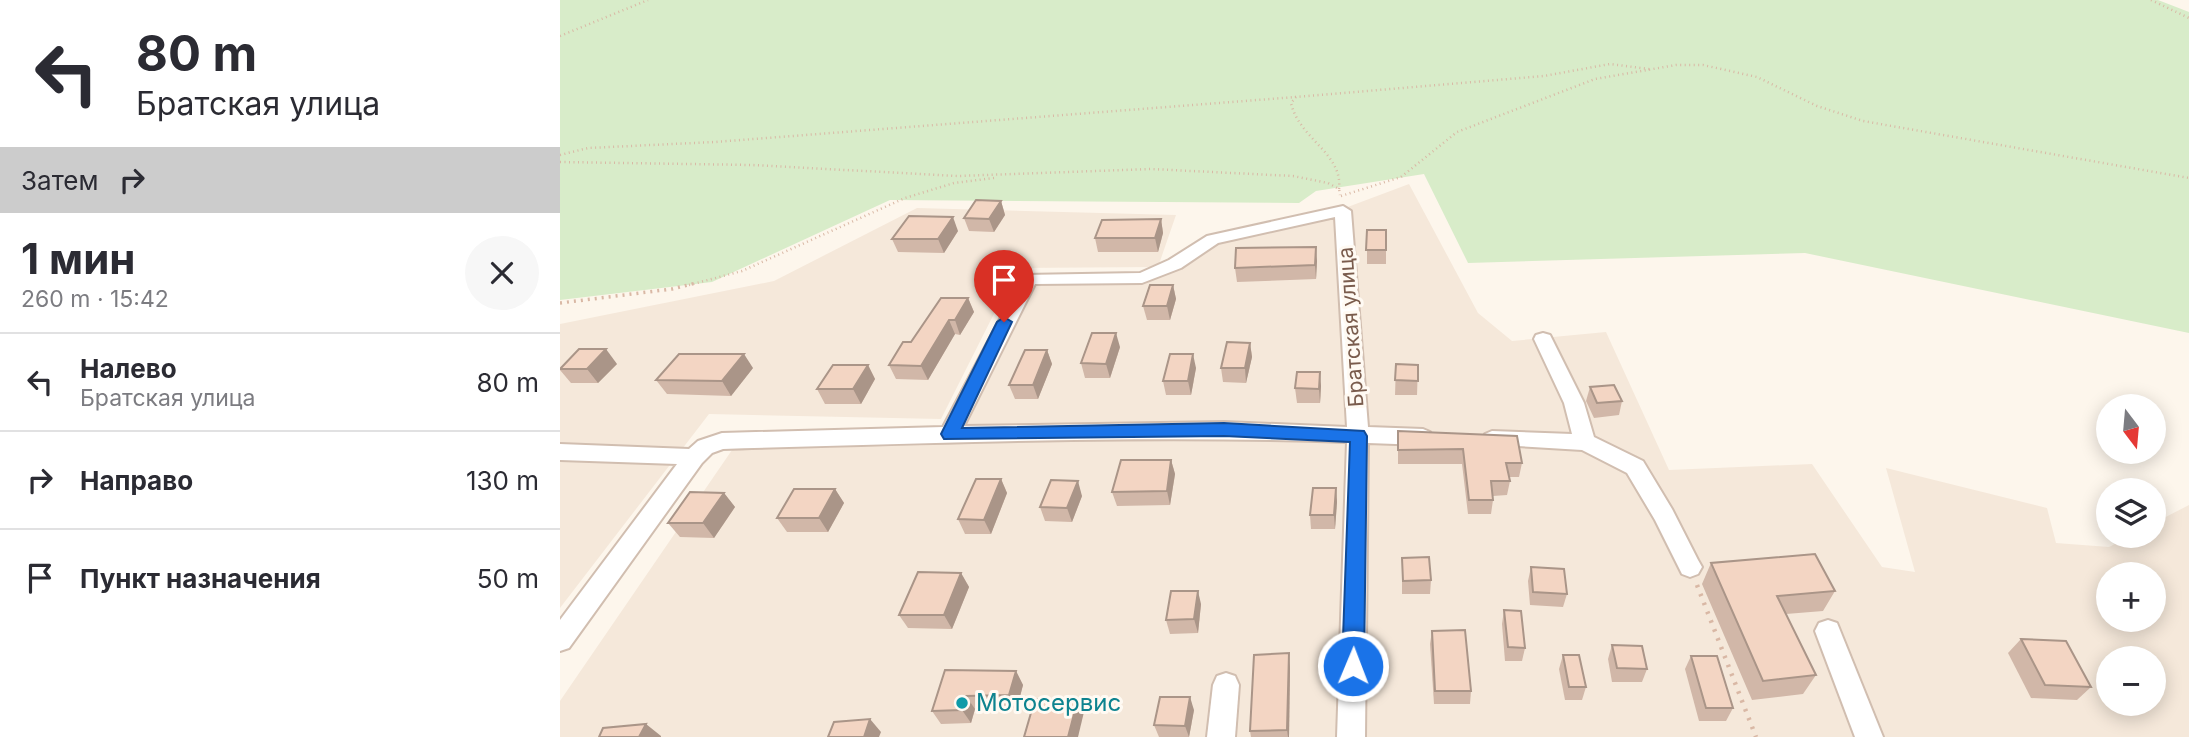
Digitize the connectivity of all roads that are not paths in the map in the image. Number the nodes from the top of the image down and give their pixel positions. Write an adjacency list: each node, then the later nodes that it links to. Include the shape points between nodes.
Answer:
1 (1543, 339): 6 (street, via 1574,402)
2 (950, 434): 3 (street, Братская улица, via 1224,429); 3 (street, Братская улица, via 1028,279 1142,278 1213,240 1342,203); 8 (street, Братская улица, via 722,442 705,447)
3 (1358, 436): 4 (street); 14 (street)
4 (1444, 438)
5 (1471, 438): 6 (street)
6 (1585, 442): 9 (street, via 1635,467)
7 (560, 452): 8 (street)
8 (694, 457): 11 (street)
9 (1690, 567)
10 (1828, 631): 15 (street)
11 (560, 640)
12 (1226, 685): 13 (street)
13 (1221, 737)
14 (1351, 737)
15 (1869, 737)

